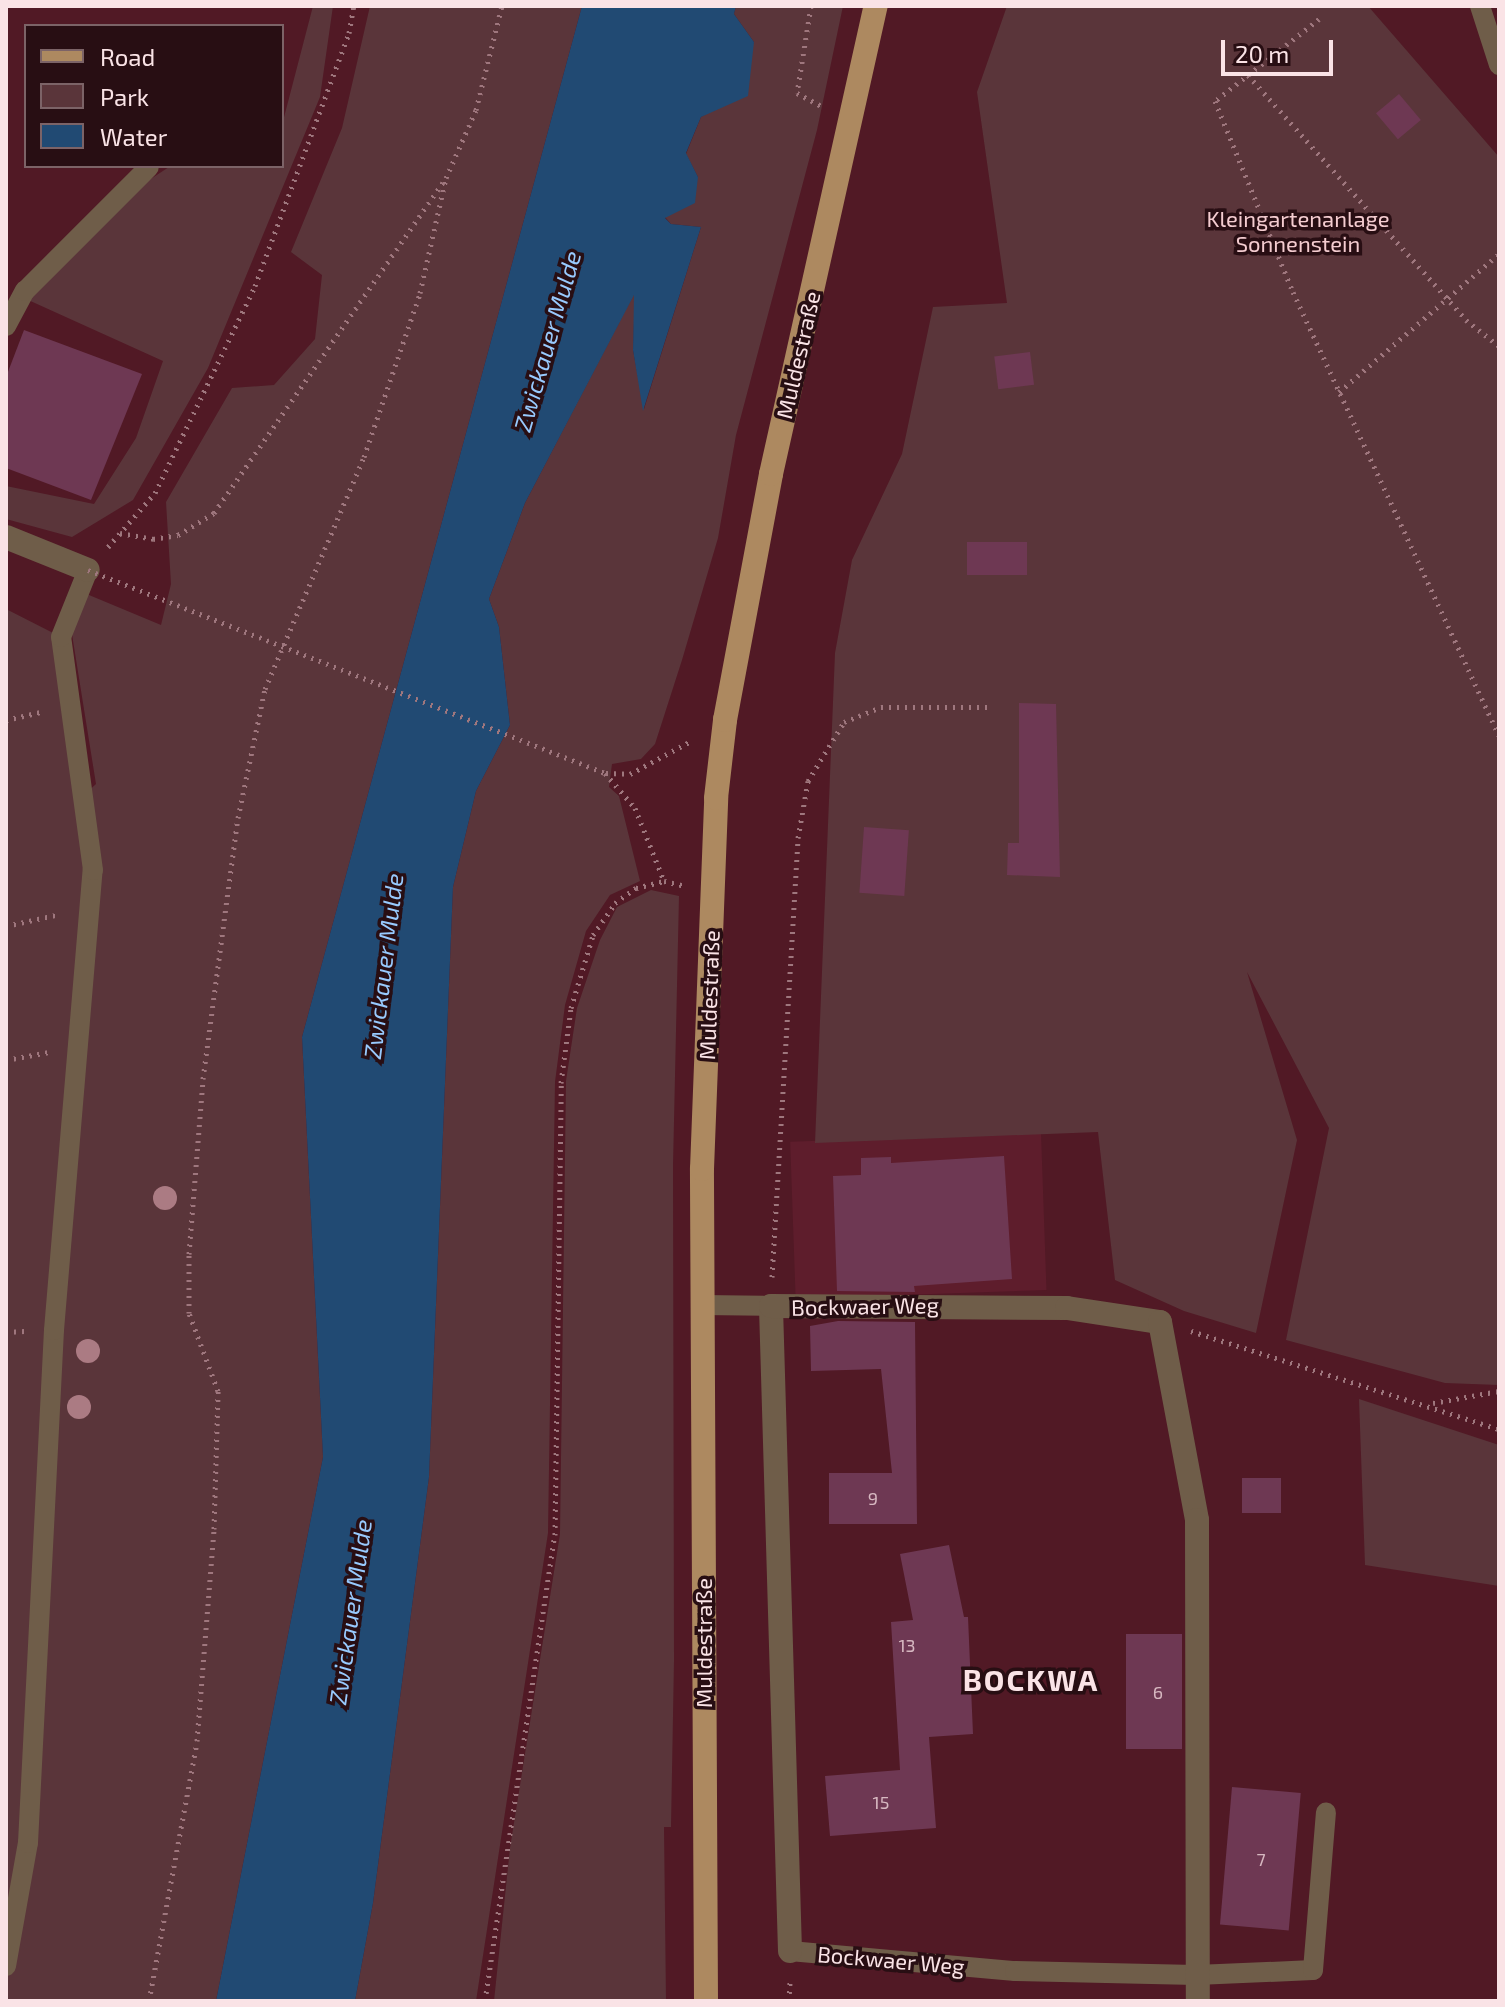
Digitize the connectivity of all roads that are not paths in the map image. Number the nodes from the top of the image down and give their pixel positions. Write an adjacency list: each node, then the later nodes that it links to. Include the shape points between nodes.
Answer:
1 (876, 6): 8 (main road, Muldestraße, via 771,474 725,720 702,1169)
2 (1480, 6): 3 (lane)
3 (1499, 65)
4 (148, 168): 5 (lane, via 25,291)
5 (6, 326)
6 (6, 537): 7 (street)
7 (96, 561): 12 (lane, via 61,637 93,870 53,1345 28,1843)
8 (702, 1305): 9 (lane); 14 (main road, Muldestraße)
9 (771, 1306): 11 (street, Bockwaer Weg); 13 (street, Bockwaer Weg, via 1067,1308 1160,1322 1197,1520)
10 (1326, 1813): 13 (lane, Bockwaer Weg, via 1313,1970)
11 (790, 1951): 13 (lane, Bockwaer Weg, via 1015,1971)
12 (6, 1966)
13 (1196, 1975): 15 (street)
14 (706, 2001)
15 (1198, 2001)

